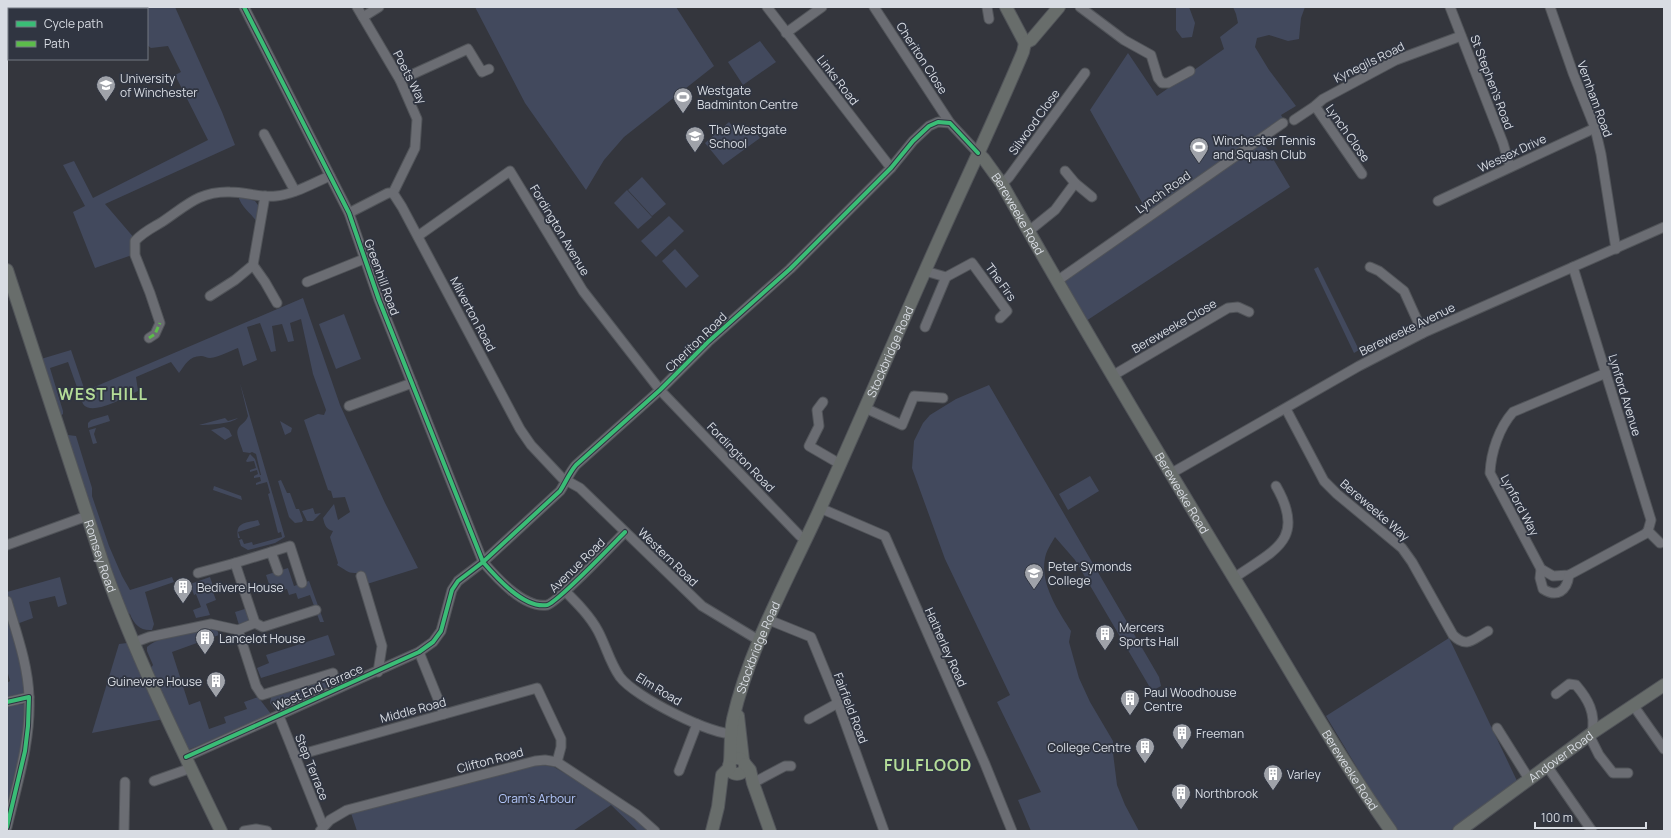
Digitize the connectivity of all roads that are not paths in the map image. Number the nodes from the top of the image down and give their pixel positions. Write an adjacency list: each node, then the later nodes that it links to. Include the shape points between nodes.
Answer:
1 (244, 7): 33 (street, Greenhill Road)
2 (357, 7): 13 (street, Poets Way)
3 (379, 7): 13 (street)
4 (767, 7): 15 (street, Links Road)
5 (822, 7): 15 (street)
6 (874, 7): 24 (street, Cheriton Close)
7 (987, 7): 14 (street)
8 (1006, 7): 17 (main road)
9 (1058, 7): 17 (main road, Stockbridge Road, via 1031,40)
10 (1080, 7): 19 (street, via 1124,40 1151,55 1162,83 1168,83)
11 (1450, 7): 16 (street, St Stephen's Road)
12 (1550, 7): 26 (street, Vernham Road)
13 (363, 17): 21 (street, Poets Way)
14 (989, 19)
15 (786, 32): 30 (street, Links Road)
16 (1461, 36): 22 (street, Kynegils Road, via 1396,60 1323,99); 29 (street, St Stephen's Road)
17 (1025, 43): 28 (main road, Stockbridge Road, via 1016,70)
18 (489, 69): 21 (street, via 482,72 468,49)
19 (1190, 70)
20 (1085, 73): 35 (street, Silwood Close)
21 (400, 80): 37 (street, Poets Way, via 417,120 415,148)
22 (1315, 106): 23 (street, Kynegils Road); 32 (street, Lynch Close)
23 (1294, 120)
24 (950, 123): 28 (street); 30 (street, Cheriton Road, via 938,122 929,126)
25 (1283, 123): 53 (street, Lynch Road)
26 (1595, 128): 29 (street, Wessex Drive); 45 (street, Vernham Road)
27 (264, 134): 36 (street)
28 (978, 153): 35 (main road, Bereweeke Road); 51 (main road, Stockbridge Road)
29 (1510, 167): 40 (street, Wessex Drive)
30 (891, 168): 65 (street, Cheriton Road, via 790,269 708,342)
31 (1065, 171): 34 (street)
32 (1362, 174)
33 (330, 176): 36 (street); 41 (street, Greenhill Road)
34 (1075, 183): 39 (street); 43 (street, via 1055,210)
35 (1002, 184): 43 (main road, Bereweeke Road)
36 (295, 191): 38 (street)
37 (393, 193): 41 (street, via 388,193); 44 (street, Milverton Road)
38 (265, 196): 47 (street); 61 (street, via 232,192 206,194 180,208 141,234 135,241 135,255 152,314 160,323 156,334)
39 (1092, 197)
40 (1438, 201)
41 (349, 213): 46 (street, Greenhill Road)
42 (1664, 227): 45 (street, Bereweeke Avenue)
43 (1029, 231): 53 (main road, Bereweeke Road)
44 (418, 236): 65 (street, Fordington Avenue, via 510,171 583,291); 73 (street, Milverton Road, via 524,436)
45 (1616, 248): 49 (street, Bereweeke Avenue)
46 (364, 259): 54 (street); 64 (street, Greenhill Road)
47 (253, 265): 55 (street); 56 (street)
48 (1370, 267): 60 (street, via 1404,291)
49 (1573, 267): 60 (street, Bereweeke Avenue); 62 (street, Lynford Avenue)
50 (7, 270): 76 (main road, Romsey Road)
51 (925, 271): 52 (street); 69 (main road, Stockbridge Road)
52 (946, 277): 58 (street, The Firs, via 972,263 1007,311); 59 (street)
53 (1057, 281): 63 (main road, Bereweeke Road)
54 (307, 282)
55 (210, 296)
56 (277, 303)
57 (1250, 312): 63 (street, Bereweeke Close, via 1238,307 1228,308)
58 (1000, 318)
59 (925, 327)
60 (1423, 332): 70 (street, Bereweeke Avenue)
61 (149, 338)
62 (1606, 373): 77 (street, Lynford Avenue, via 1651,520); 85 (street, Lynford Way, via 1513,412 1507,419 1490,463 1490,473)
63 (1112, 376): 72 (main road, Bereweeke Road)
64 (412, 383): 68 (street); 83 (street, Greenhill Road)
65 (660, 390): 73 (street, Cheriton Road, via 576,465); 79 (street, Fordington Road, via 800,536)
66 (944, 398): 69 (street, via 914,396 902,425)
67 (823, 402): 71 (street, via 817,410 819,426 809,446)
68 (349, 406)
69 (865, 408): 71 (main road, Stockbridge Road)
70 (1286, 409): 72 (street, Bereweeke Avenue); 99 (street, Bereweeke Way, via 1324,481 1402,548 1453,635 1460,642 1467,643)
71 (840, 464): 75 (main road, Stockbridge Road)
72 (1170, 474): 90 (main road, Bereweeke Road)
73 (566, 481): 78 (street, Western Road, via 580,488); 83 (street, Cheriton Road, via 560,491)
74 (1276, 486): 90 (street, via 1289,515 1286,535 1281,544)
75 (820, 508): 79 (main road, Stockbridge Road); 141 (street, Hatherley Road, via 884,536)
76 (87, 516): 81 (street); 101 (main road, Romsey Road)
77 (1648, 530): 80 (street); 89 (street)
78 (625, 532): 92 (street, Avenue Road); 100 (street, Western Road, via 702,606)
79 (806, 538): 95 (main road, Stockbridge Road)
80 (1660, 543)
81 (7, 545)
82 (271, 552): 84 (street); 86 (street); 91 (street, via 290,546)
83 (483, 562): 92 (street, Avenue Road, via 517,595 538,605 548,604); 96 (street, Cheriton Road, via 464,576 452,590)
84 (235, 563): 87 (street); 97 (street)
85 (1541, 569): 89 (street, via 1553,576); 89 (street, Lynford Way, via 1543,589 1554,594 1565,587)
86 (278, 572)
87 (198, 573)
88 (361, 576): 103 (street, via 382,646)
89 (1569, 576)
90 (1234, 578): 142 (main road, Bereweeke Road)
91 (302, 583)
92 (565, 591): 114 (street, Elm Road, via 598,630 620,677 657,705)
93 (7, 601): 107 (street, via 25,664)
94 (316, 610): 97 (street, via 263,628)
95 (768, 620): 100 (main road, Stockbridge Road); 109 (street, Fairfield Road, via 811,637)
96 (445, 621): 102 (street, West End Terrace, via 433,642)
97 (254, 623): 98 (street)
98 (238, 630): 101 (street, via 211,624 149,637); 104 (street, via 256,686 262,695)
99 (1488, 631)
100 (760, 641): 116 (main road, Stockbridge Road, via 742,684 737,706)
101 (133, 644): 121 (main road, Romsey Road)
102 (420, 652): 103 (street, West End Terrace); 111 (street)
103 (378, 672): 112 (street, West End Terrace)
104 (333, 673)
105 (1664, 685): 110 (main road, Andover Road)
106 (1556, 694): 117 (street, via 1569,684 1576,685 1591,708 1593,727)
107 (29, 697): 108 (street); 131 (street, via 24,752)
108 (7, 702)
109 (838, 703): 113 (street); 140 (street, Fairfield Road)
110 (1633, 705): 117 (main road, Andover Road); 118 (street)
111 (444, 714): 119 (street, Middle Road); 120 (street, Middle Road, via 537,688 561,739 562,747)
112 (279, 716): 119 (street, Step Terrace); 121 (street, West End Terrace)
113 (809, 719)
114 (698, 724): 116 (street, Elm Road); 125 (street)
115 (1497, 728): 127 (street)
116 (736, 734): 122 (main road, Stockbridge Road)
117 (1590, 734): 124 (main road, Andover Road); 126 (street, via 1599,755 1613,773)
118 (1664, 749)
119 (295, 756): 132 (street, Step Terrace)
120 (557, 762): 132 (street, Clifton Road, via 535,760 347,810 334,816); 137 (street, Clifton Road, via 637,815)
121 (189, 763): 128 (street, West End Terrace); 134 (main road, Romsey Road)
122 (737, 766): 130 (main road, Stockbridge Road, via 750,770); 138 (main road, via 722,775)
123 (791, 766): 130 (street, via 785,766)
124 (1547, 766): 127 (main road, Andover Road); 144 (street)
125 (679, 771)
126 (1628, 773)
127 (1529, 779): 143 (main road, Andover Road)
128 (154, 781)
129 (125, 782): 133 (street)
130 (753, 783): 139 (main road, Stockbridge Road)
131 (7, 827)
132 (321, 829)
133 (124, 831)
134 (221, 831)
135 (244, 831): 136 (street)
136 (267, 831)
137 (655, 831)
138 (712, 831)
139 (770, 831)
140 (884, 831)
141 (1012, 831)
142 (1391, 831)
143 (1459, 831)
144 (1592, 831)

